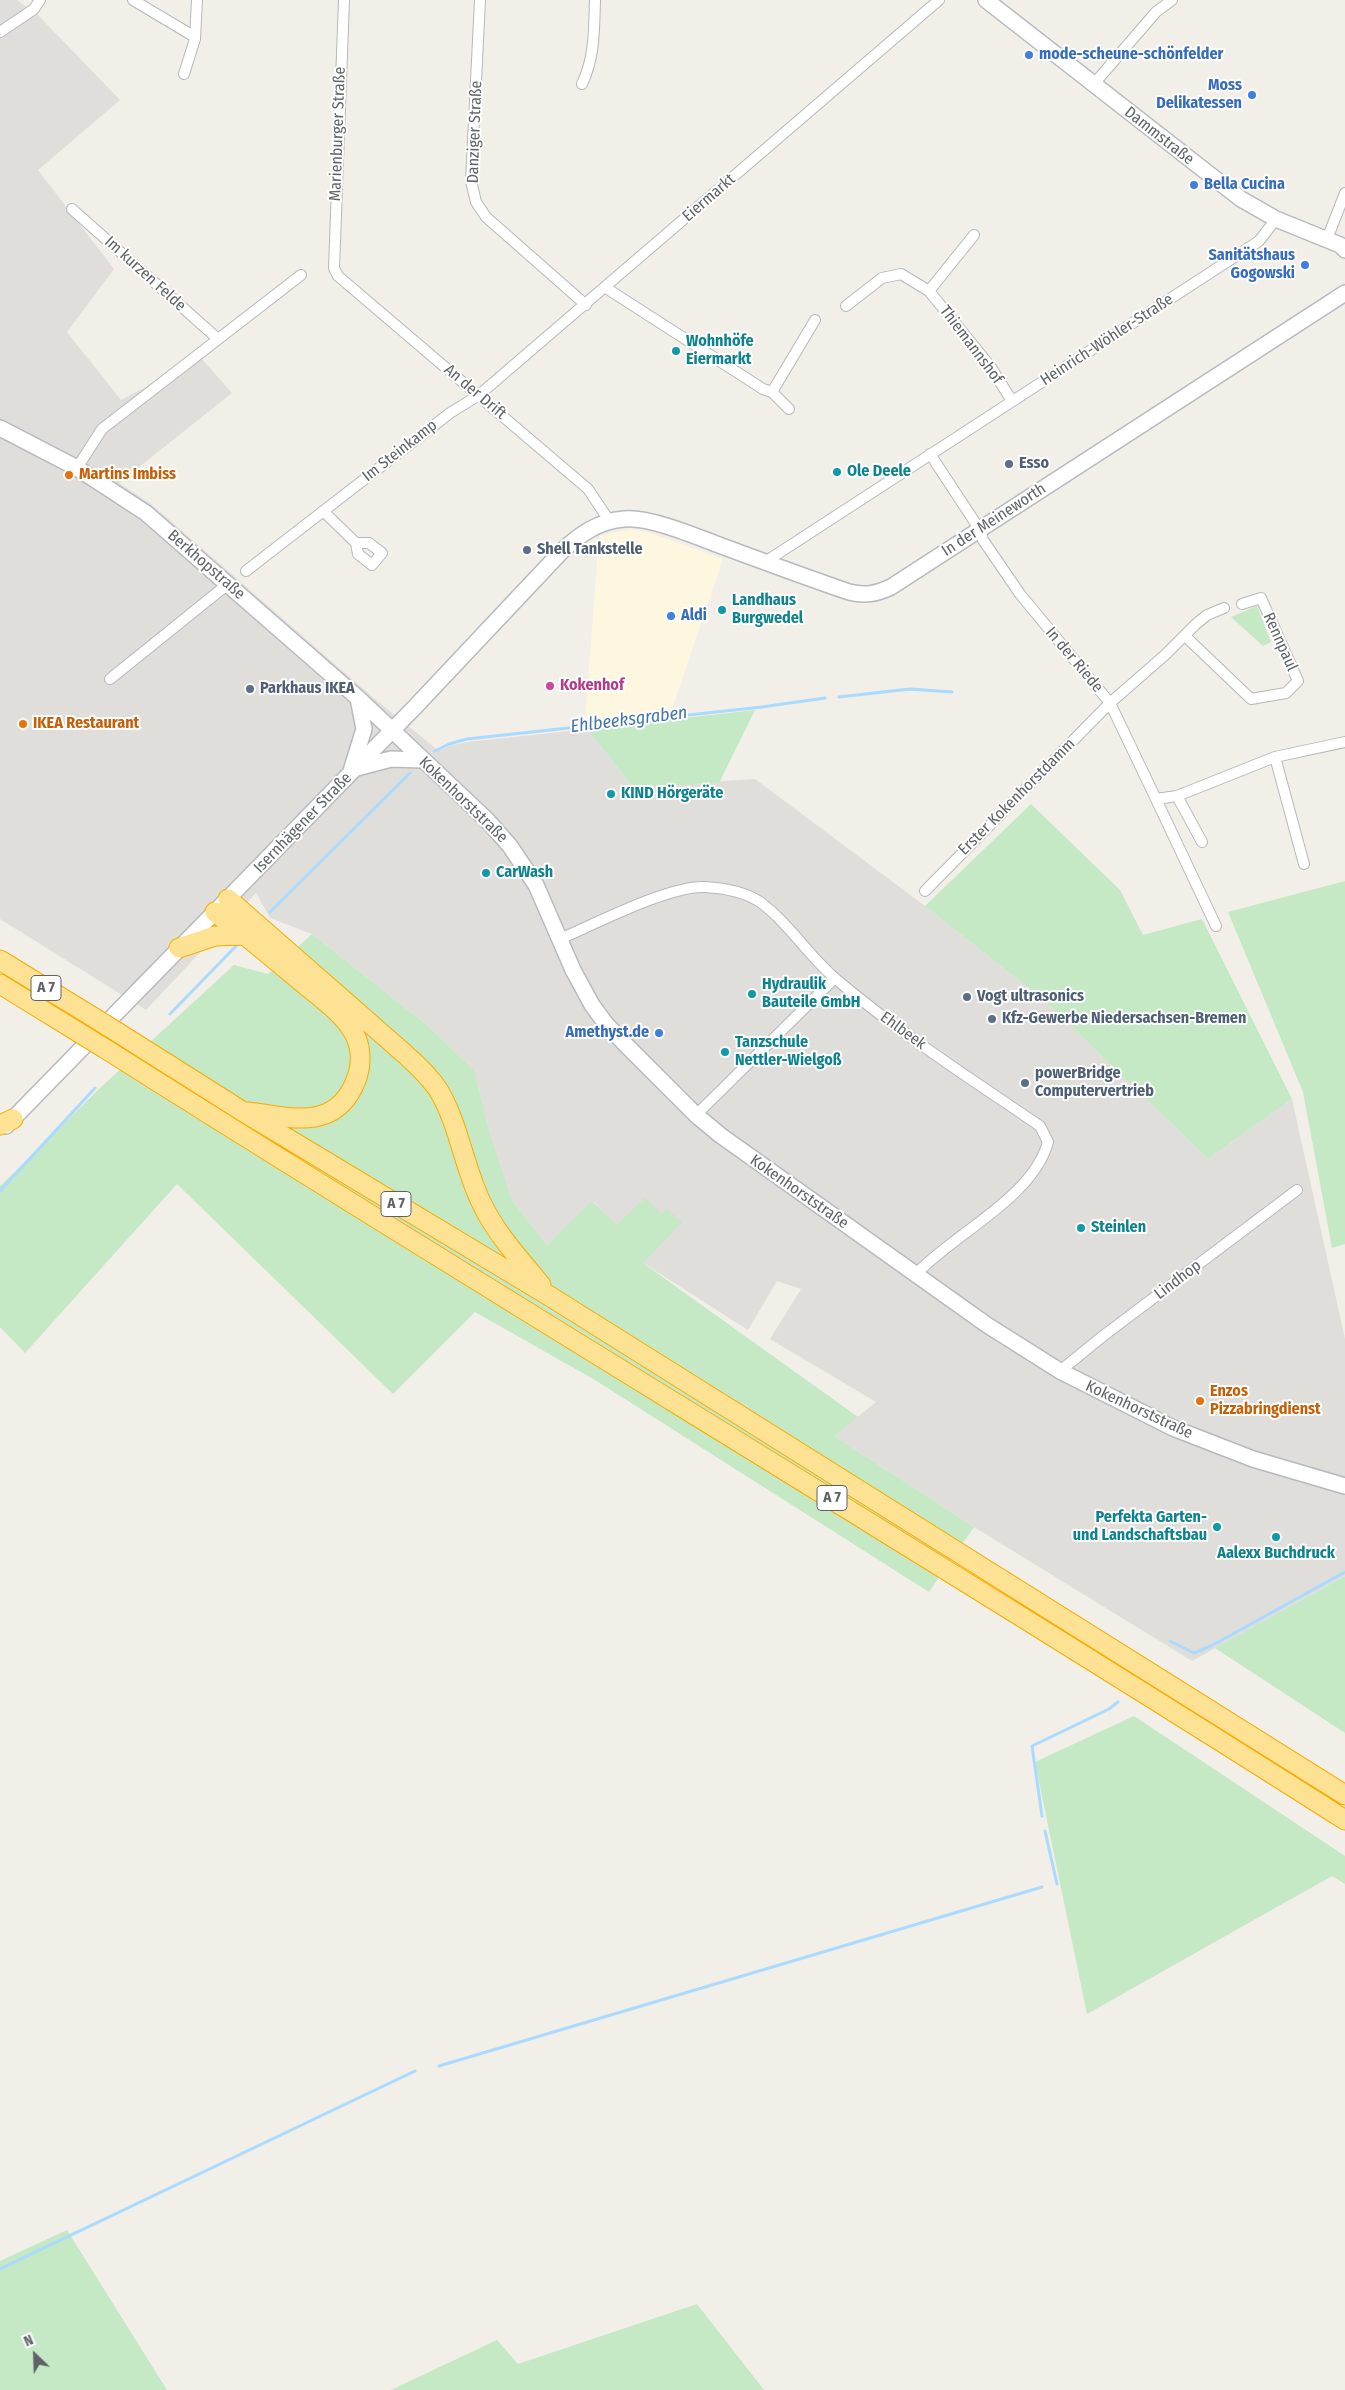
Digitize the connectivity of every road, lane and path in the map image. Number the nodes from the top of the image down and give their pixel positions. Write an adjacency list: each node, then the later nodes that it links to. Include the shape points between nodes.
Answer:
1 (40, 0): 10 (street, via 34,9)
2 (132, 0): 11 (street)
3 (197, 0): 11 (street)
4 (344, 0): 20 (street, Marienburger Straße)
5 (480, 0): 25 (street, Danziger Straße, via 471,181 476,202 486,217)
6 (595, 0): 13 (street, via 590,68)
7 (939, 0): 22 (street, Eiermarkt)
8 (986, 0): 14 (main road, Dammstraße)
9 (1172, 0): 14 (street, via 1156,12)
10 (0, 32)
11 (195, 38): 12 (street)
12 (184, 74)
13 (582, 84)
14 (1093, 85): 17 (main road, Dammstraße, via 1240,199)
15 (1345, 193): 19 (street)
16 (72, 209): 28 (street, Im kurzen Felde)
17 (1276, 219): 19 (main road, Dammstraße); 31 (street, Heinrich-Wöhler-Straße, via 1259,241)
18 (974, 235): 23 (street, Thiemannshof)
19 (1339, 245)
20 (334, 268): 30 (street, An der Drift, via 338,276)
21 (301, 275): 28 (street)
22 (606, 288): 25 (street, Eiermarkt); 29 (street, via 763,390)
23 (929, 291): 26 (street, Thiemannshof, via 900,274 882,278); 31 (street, Thiemannshof, via 990,366)
24 (1345, 293): 38 (main road, In der Meineworth)
25 (586, 305): 30 (street, Eiermarkt)
26 (846, 306)
27 (815, 320): 29 (street)
28 (218, 339): 35 (street, via 102,429)
29 (772, 392): 32 (street)
30 (479, 395): 36 (street, Im Steinkamp, via 450,413); 37 (street, An der Drift, via 588,488)
31 (1012, 401): 34 (street, Heinrich-Wöhler-Straße)
32 (788, 409)
33 (0, 428): 35 (main road, Berkhopstraße)
34 (930, 454): 38 (street); 40 (street, Heinrich-Wöhler-Straße)
35 (77, 468): 42 (main road, Berkhopstraße, via 146,513)
36 (323, 511): 39 (street); 41 (street, Im Steinkamp)
37 (610, 522): 40 (main road, In der Meineworth, via 640,519); 49 (main road, Isernhägener Straße, via 584,533 561,552)
38 (980, 530): 40 (main road, In der Meineworth, via 877,594 849,592); 48 (street, In der Riede, via 983,540 1020,594)
39 (356, 544)
40 (766, 562)
41 (246, 571)
42 (228, 584): 46 (street); 47 (main road, Berkhopstraße)
43 (1242, 604): 45 (street, Rennpaul, via 1261,598 1298,681 1286,693 1251,699)
44 (1224, 608): 45 (street, via 1208,616)
45 (1185, 636): 48 (street)
46 (110, 679)
47 (358, 698): 49 (main road, Berkhopstraße); 53 (main road, via 364,729)
48 (1110, 703): 55 (street, In der Riede); 58 (street, Erster Kokenhorstdamm)
49 (392, 731): 52 (main road, Kokenhorststraße); 53 (main road, Isernhägener Straße)
50 (1345, 742): 51 (street)
51 (1275, 757): 54 (street); 57 (street)
52 (422, 760): 53 (main road, via 391,759); 62 (main road, Kokenhorststraße, via 487,820 510,846 536,885)
53 (353, 771): 59 (main road, Isernhägener Straße)
54 (1177, 796): 55 (street); 56 (street)
55 (1156, 799): 60 (street, In der Riede)
56 (1202, 842)
57 (1304, 864)
58 (924, 891)
59 (222, 905): 61 (highway); 63 (main road, Isernhägener Straße); 72 (highway, via 406,1055 430,1079 448,1110 486,1213 508,1248)
60 (1216, 926)
61 (246, 935): 63 (highway, via 215,936); 67 (highway, via 347,1023 359,1048 360,1061 348,1096 325,1114 311,1119 295,1119)
62 (560, 939): 65 (street, Ehlbeek, via 674,891 703,887 729,890 759,901); 68 (main road, Kokenhorststraße, via 583,990 606,1024)
63 (179, 948): 69 (main road, Isernhägener Straße)
64 (0, 960): 67 (highway, A 7, bridge)
65 (835, 978): 68 (street); 71 (street, Ehlbeek, via 893,1024 1040,1126 1048,1142 1037,1166 1004,1204 927,1262)
66 (0, 984): 76 (highway, A 7, bridge)
67 (242, 1111): 72 (highway, A 7)
68 (696, 1115): 71 (main road, Kokenhorststraße)
69 (4, 1125)
70 (1297, 1190): 73 (street, Lindhop)
71 (915, 1275): 73 (main road, Kokenhorststraße)
72 (551, 1297): 75 (highway, A 7)
73 (1060, 1371): 74 (main road, Kokenhorststraße, via 1173,1428 1259,1460)
74 (1345, 1486)
75 (1345, 1795)
76 (1345, 1820)

